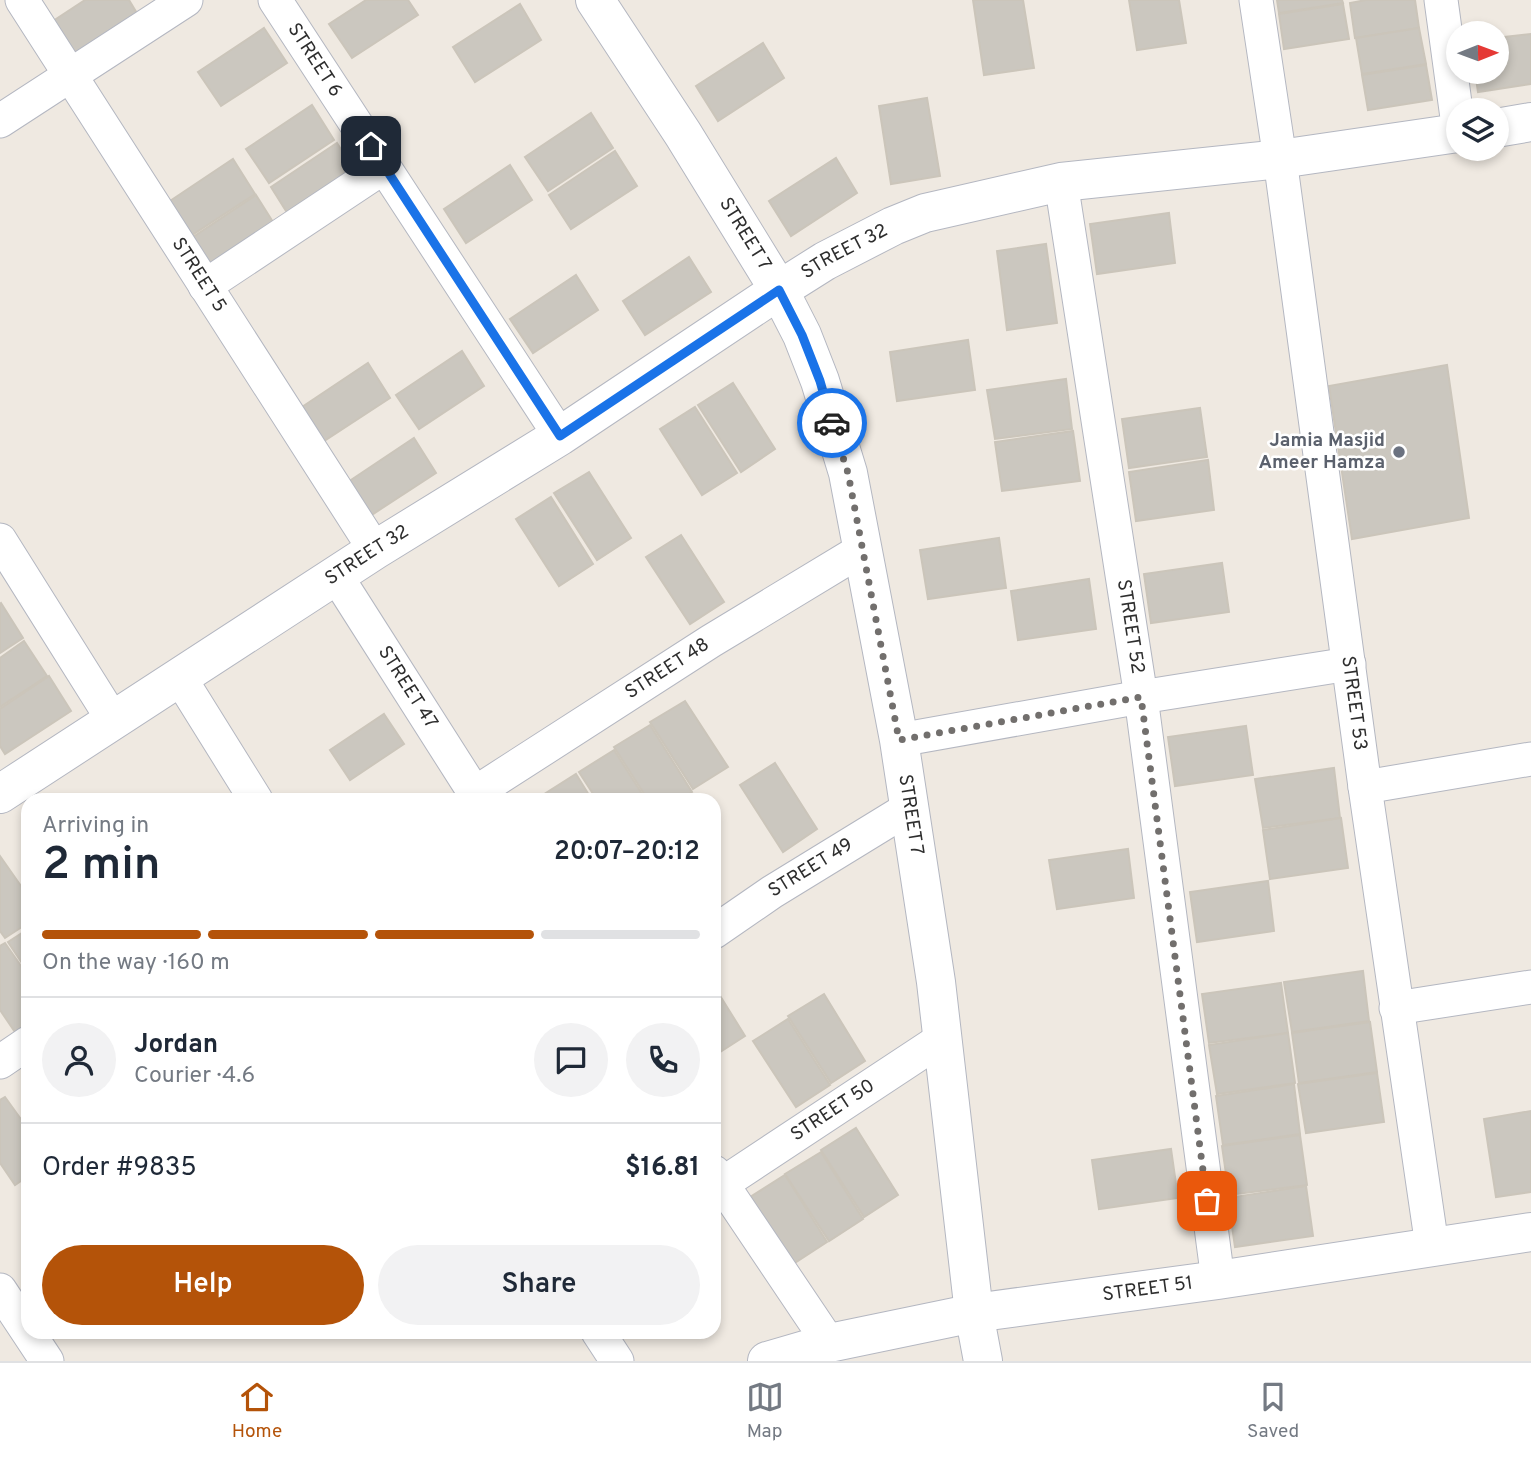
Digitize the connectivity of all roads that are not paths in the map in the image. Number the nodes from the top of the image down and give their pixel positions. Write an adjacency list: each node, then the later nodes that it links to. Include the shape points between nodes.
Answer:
1 (22, 0): 7 (street, STREET 5)
2 (186, 0): 7 (street)
3 (275, 0): 14 (street, STREET 6)
4 (595, 0): 17 (street, STREET 7)
5 (1256, 0): 13 (street, STREET 53)
6 (1441, 0): 8 (street)
7 (70, 75): 9 (street); 16 (street, STREET 5)
8 (1454, 98)
9 (0, 121)
10 (1531, 122): 11 (street)
11 (1509, 126)
12 (1446, 135): 13 (street, STREET 32)
13 (1280, 159): 15 (street, STREET 32); 23 (street, STREET 53)
14 (384, 167): 16 (street); 18 (street, STREET 6)
15 (1061, 182): 17 (street, STREET 32, via 925,213 825,261); 25 (street, STREET 52)
16 (205, 286): 21 (street, STREET 5)
17 (779, 290): 18 (street, STREET 32); 20 (street, STREET 7, via 820,381 848,473)
18 (560, 436): 21 (street, STREET 32)
19 (0, 540): 26 (street)
20 (863, 549): 27 (street, STREET 7); 32 (street, STREET 48, via 700,648)
21 (375, 550): 22 (street, STREET 32)
22 (337, 577): 24 (street, STREET 32); 31 (street, STREET 47)
23 (1349, 664): 25 (street); 29 (street, STREET 53)
24 (180, 678): 26 (street, STREET 32); 30 (street)
25 (1141, 697): 27 (street); 45 (street, STREET 52)
26 (113, 720): 33 (street, STREET 32)
27 (899, 740): 34 (street, STREET 7)
28 (1531, 759): 29 (street)
29 (1365, 787): 37 (street, STREET 53)
30 (252, 793)
31 (474, 793)
32 (483, 793)
33 (0, 794)
34 (909, 808): 35 (street, STREET 49); 38 (street, STREET 7)
35 (721, 927)
36 (1531, 987): 37 (street)
37 (1396, 1008): 44 (street, STREET 53)
38 (943, 1038): 41 (street, STREET 50); 47 (street, STREET 7)
39 (21, 1048): 40 (street)
40 (0, 1062)
41 (721, 1176)
42 (721, 1182): 51 (street)
43 (1531, 1232): 44 (street, STREET 51)
44 (1432, 1246): 45 (street, STREET 51)
45 (1218, 1280): 47 (street, STREET 51)
46 (0, 1290): 48 (street)
47 (974, 1313): 51 (street, STREET 51); 55 (street, STREET 7)
48 (21, 1322)
49 (32, 1339): 52 (street)
50 (603, 1339): 53 (street)
51 (829, 1343): 54 (street, STREET 51)
52 (47, 1361)
53 (617, 1361)
54 (768, 1361)
55 (983, 1361)

